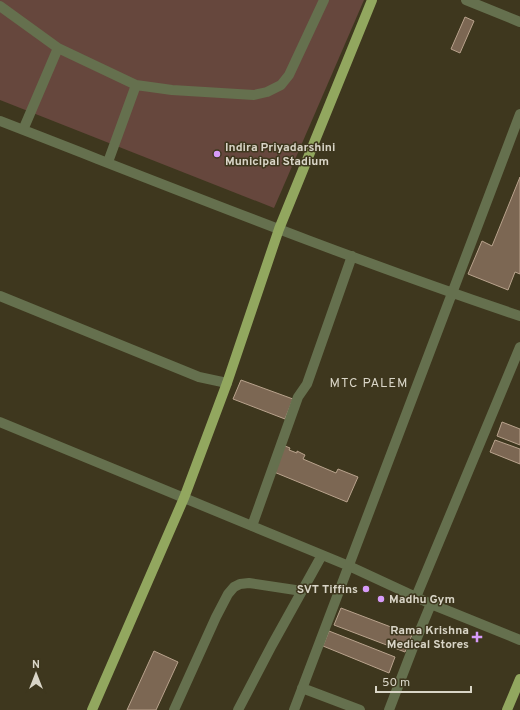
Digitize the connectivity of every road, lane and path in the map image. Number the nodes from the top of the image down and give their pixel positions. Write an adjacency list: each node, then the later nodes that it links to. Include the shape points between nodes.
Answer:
1 (324, 0): 7 (street, via 289,75 281,85 268,92 254,95)
2 (372, 0): 12 (main road)
3 (466, 0): 5 (street)
4 (0, 6): 6 (street)
5 (520, 22)
6 (58, 48): 7 (street); 10 (street)
7 (136, 85): 11 (street)
8 (520, 114): 14 (street)
9 (0, 121): 10 (street)
10 (23, 130): 11 (street)
11 (108, 162): 12 (street)
12 (279, 229): 13 (street); 18 (main road)
13 (352, 256): 14 (street); 21 (street, via 307,384 298,397)
14 (452, 293): 16 (street); 23 (street)
15 (0, 296): 18 (street, via 199,377)
16 (520, 316)
17 (520, 347): 25 (street)
18 (227, 383): 20 (main road)
19 (0, 422): 20 (street)
20 (184, 498): 21 (street); 30 (main road)
21 (252, 526): 22 (street)
22 (322, 555): 23 (street); 24 (street)
23 (349, 566): 25 (street); 29 (street)
24 (302, 591): 31 (street, via 250,583 234,587 216,617); 32 (street)
25 (416, 597): 26 (street)
26 (431, 604): 27 (street); 35 (street)
27 (520, 640)
28 (520, 679): 36 (main road)
29 (302, 688): 33 (street); 34 (street)
30 (92, 710)
31 (174, 710)
32 (238, 710)
33 (294, 710)
34 (360, 710)
35 (389, 710)
36 (507, 710)

